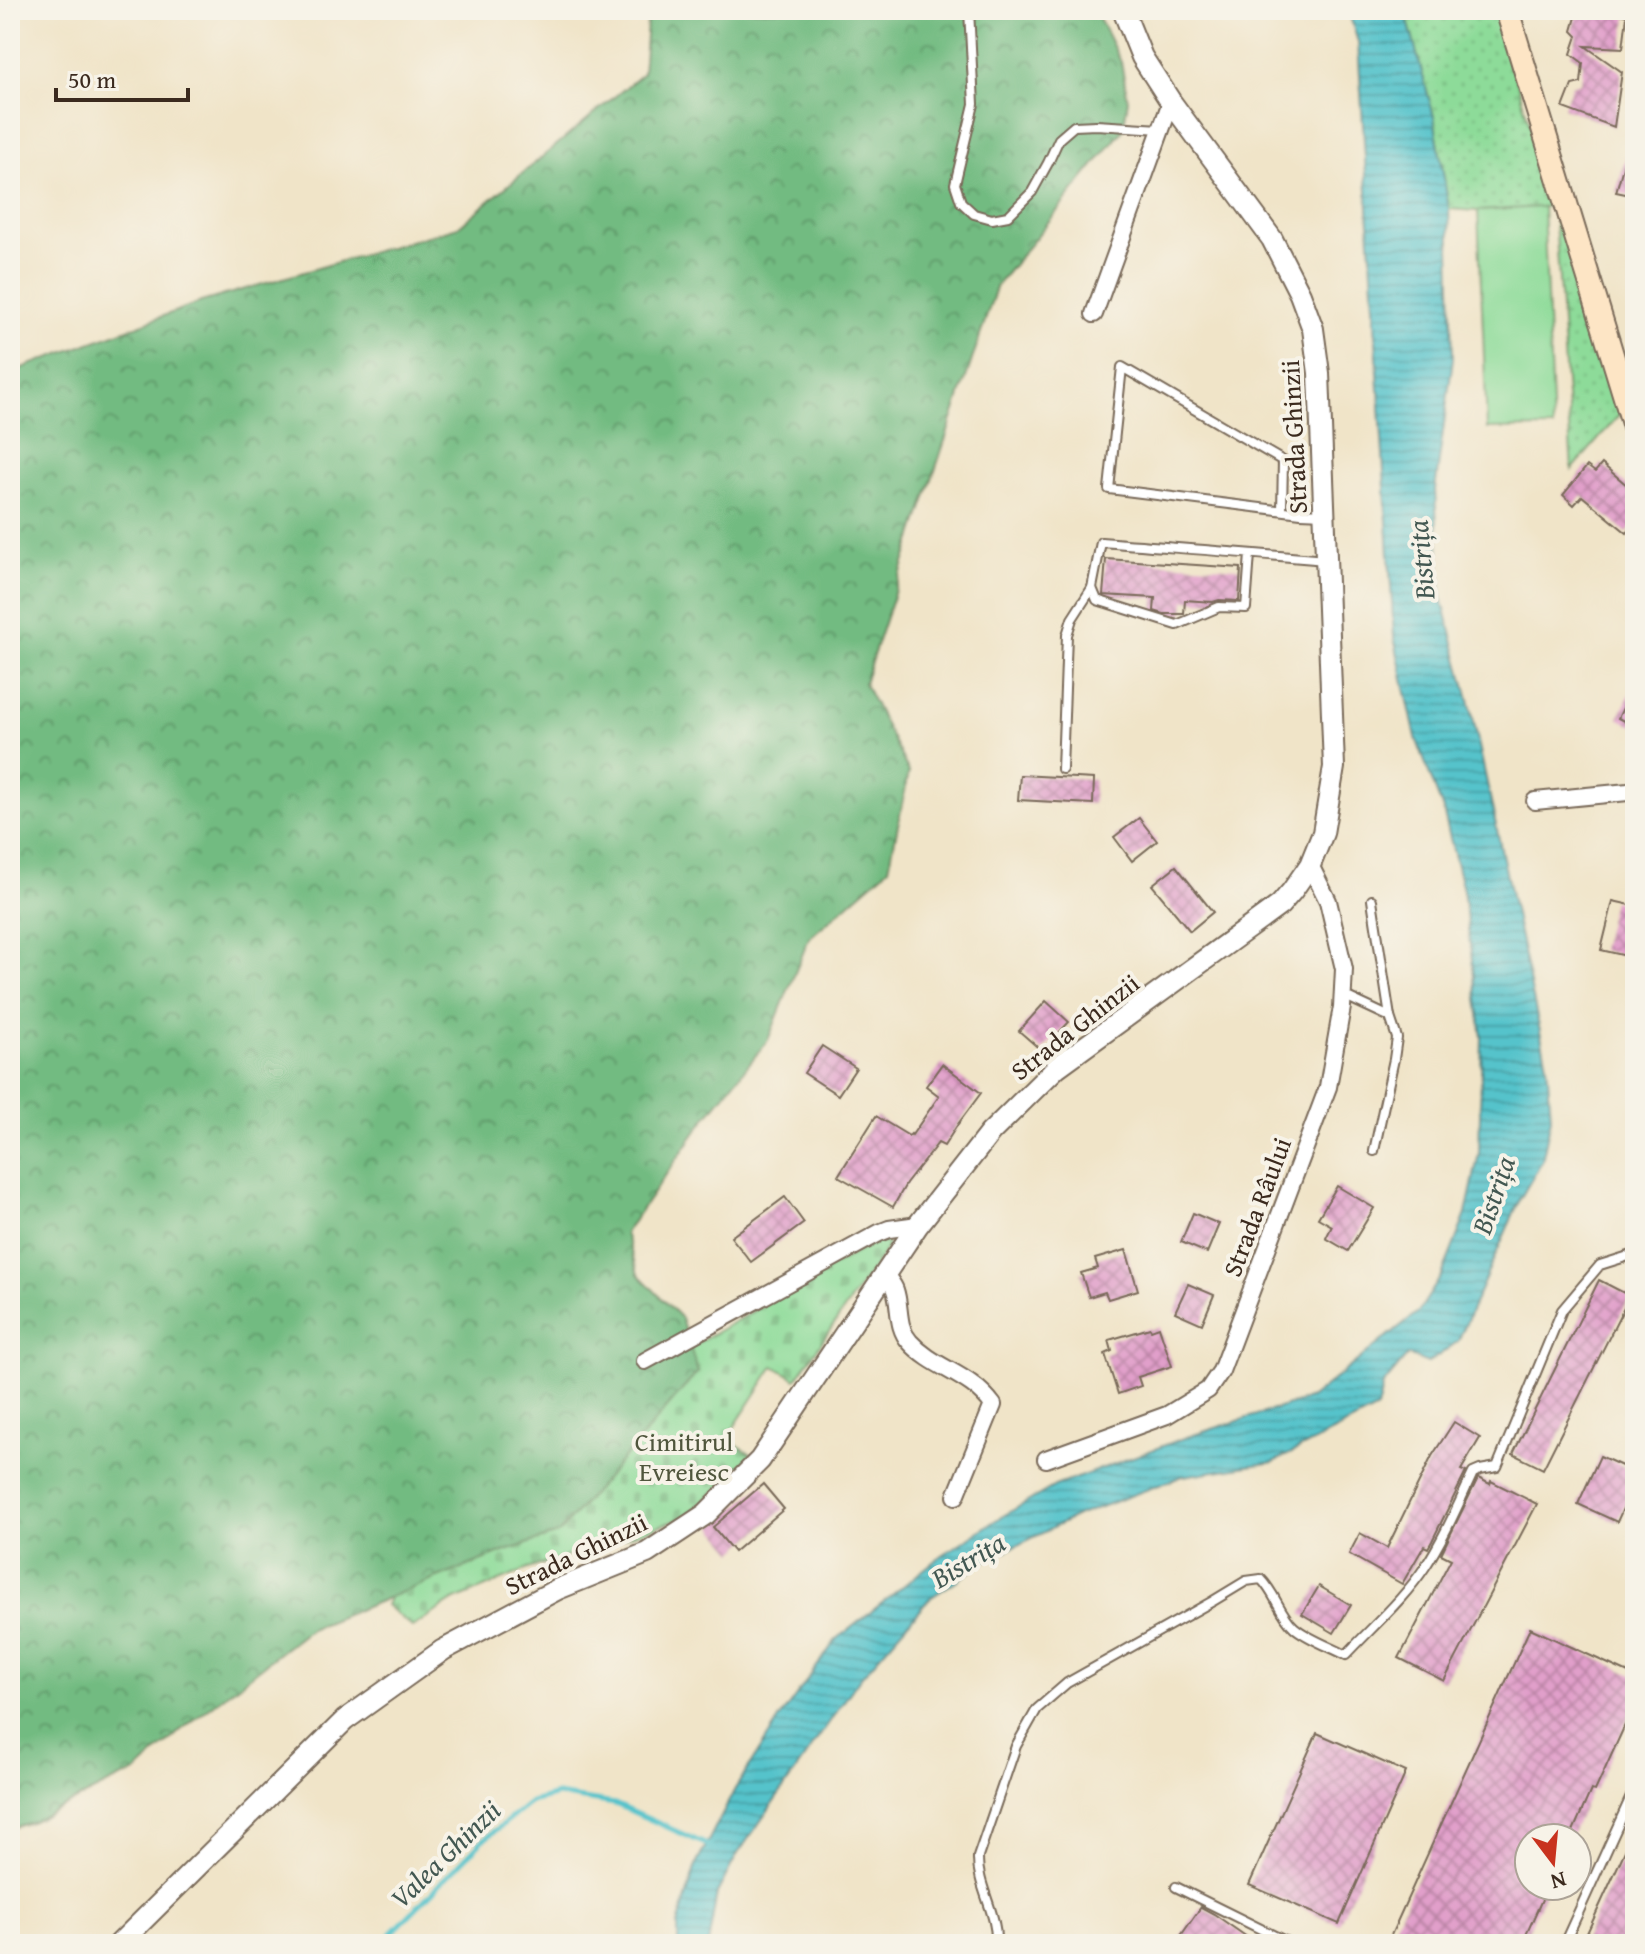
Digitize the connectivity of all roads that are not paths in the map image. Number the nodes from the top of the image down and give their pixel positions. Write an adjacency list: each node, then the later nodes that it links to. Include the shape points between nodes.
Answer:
1 (969, 10): 5 (lane, via 974,104 955,184 961,202 974,214 1008,216 1032,192 1059,139 1074,126)
2 (1123, 10): 4 (street, Strada Ghinzii, via 1142,57)
3 (1507, 10): 7 (main road)
4 (1171, 102): 5 (street); 9 (street, Strada Ghinzii, via 1272,239 1313,329)
5 (1162, 129): 6 (street)
6 (1094, 314)
7 (1635, 430)
8 (1282, 510): 8 (lane, via 1109,489 1122,367 1283,461); 9 (lane)
9 (1324, 515): 11 (street, Strada Ghinzii)
10 (1250, 554): 11 (lane); 12 (lane, via 1101,542); 12 (lane, via 1246,608 1219,607 1177,625 1097,600)
11 (1326, 560): 16 (street, Strada Ghinzii, via 1334,767 1323,833)
12 (1092, 588): 13 (lane, via 1067,635)
13 (1062, 769)
14 (1635, 790): 15 (street)
15 (1535, 801)
16 (1310, 865): 18 (street, Strada Râului, via 1328,901 1339,943); 21 (street, Strada Ghinzii, via 1280,905 1057,1067 990,1133)
17 (1372, 900): 19 (lane)
18 (1342, 994): 19 (lane); 25 (street, Strada Râului, via 1328,1087 1221,1371 1208,1390 1167,1415)
19 (1390, 1017): 20 (lane, via 1397,1038)
20 (1374, 1151)
21 (918, 1225): 23 (street, Strada Ghinzii); 24 (street, via 879,1233)
22 (1635, 1254): 30 (lane, via 1600,1265 1562,1310 1497,1467 1473,1473 1424,1569 1346,1655 1296,1629 1261,1579 1246,1581 1067,1683 1037,1709 1016,1746 978,1857 977,1872 992,1912)
23 (885, 1274): 26 (street, via 895,1290 908,1341 971,1382 993,1405); 29 (street, Strada Ghinzii, via 760,1460 706,1514 647,1553 558,1589 443,1650 345,1720)
24 (645, 1361)
25 (1046, 1459)
26 (956, 1496)
27 (1635, 1788): 32 (lane)
28 (1176, 1887): 31 (lane)
29 (119, 1944)
30 (996, 1944)
31 (1291, 1944)
32 (1564, 1944)

